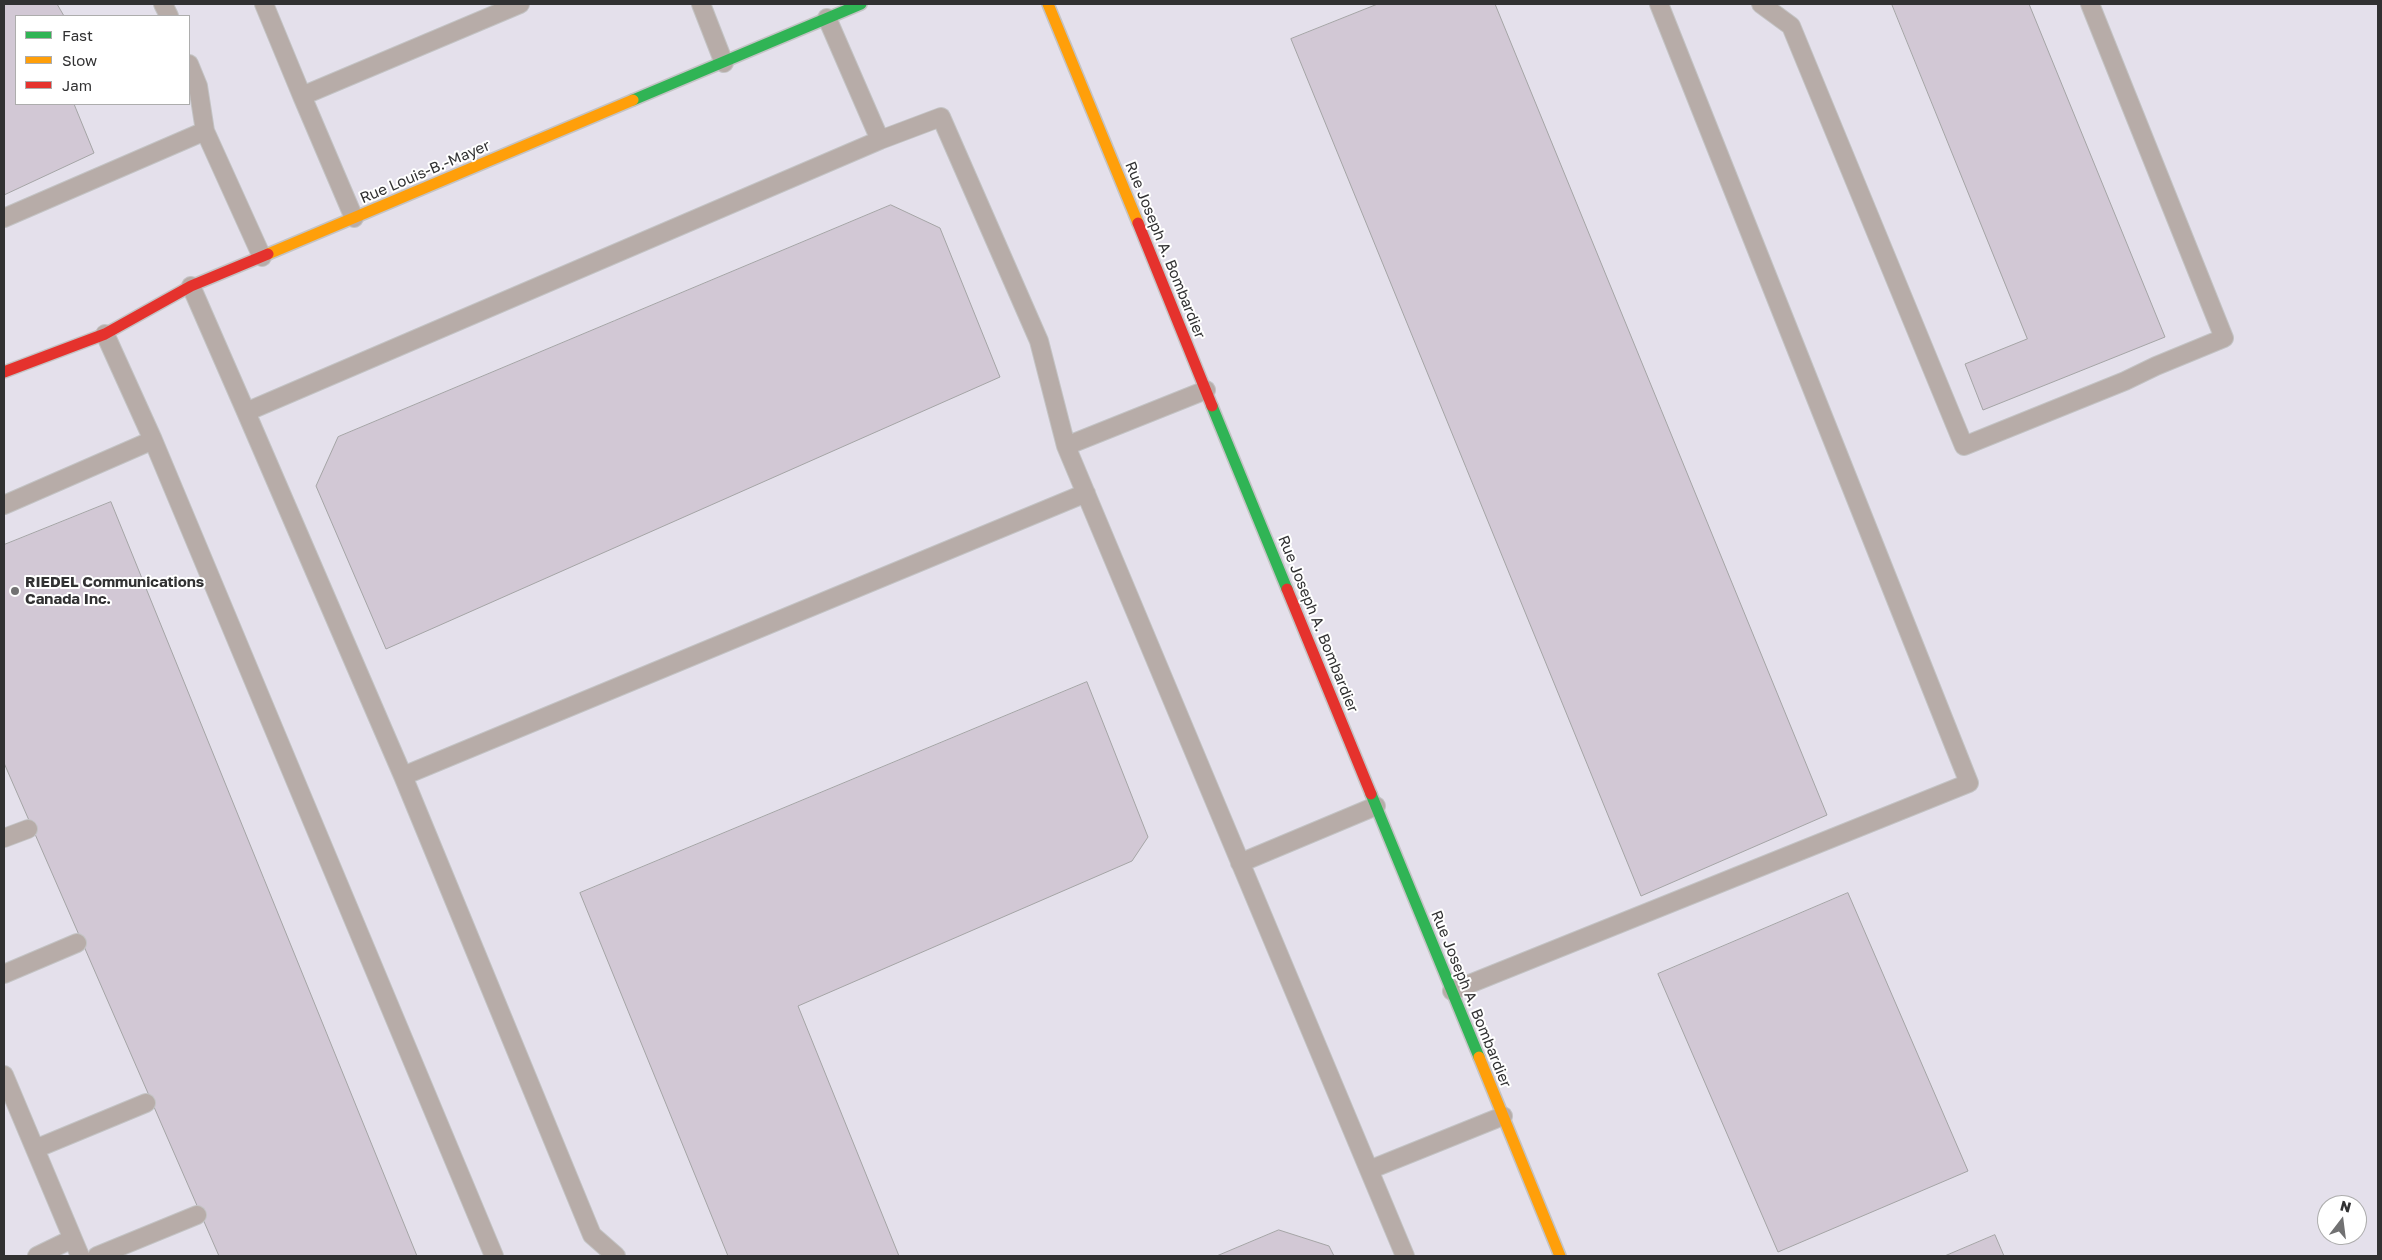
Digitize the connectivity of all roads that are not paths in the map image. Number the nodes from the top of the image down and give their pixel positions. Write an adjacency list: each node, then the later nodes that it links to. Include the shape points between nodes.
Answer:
1 (264, 4): 12 (lane)
2 (520, 4): 12 (lane)
3 (702, 4): 10 (lane)
4 (861, 4): 9 (street, Rue Louis-B.-Mayer)
5 (1048, 4): 21 (street, Rue Joseph A. Bombardier)
6 (1659, 4): 34 (lane, via 1969,783)
7 (1761, 4): 8 (lane, via 1791,26 1964,446 2224,338)
8 (2090, 4)
9 (826, 18): 10 (street, Rue Louis-B.-Mayer); 14 (lane)
10 (724, 63): 16 (street, Rue Louis-B.-Mayer)
11 (190, 66): 13 (lane, via 198,86)
12 (302, 96): 16 (lane)
13 (205, 131): 15 (lane); 17 (lane)
14 (880, 140): 22 (lane); 24 (lane, via 941,116 1039,341)
15 (4, 218)
16 (354, 218): 17 (street, Rue Louis-B.-Mayer)
17 (262, 257): 18 (street, Rue Louis-B.-Mayer)
18 (191, 286): 19 (street, Rue Louis-B.-Mayer); 22 (lane)
19 (105, 334): 20 (street, Rue Louis-B.-Mayer); 23 (lane)
20 (4, 372)
21 (1206, 390): 24 (lane); 28 (street, Rue Joseph A. Bombardier)
22 (246, 412): 27 (lane)
23 (153, 440): 26 (lane); 46 (lane)
24 (1066, 446): 25 (lane)
25 (1086, 493): 27 (lane); 31 (lane)
26 (4, 505)
27 (403, 776): 47 (lane, via 592,1235)
28 (1376, 806): 31 (lane); 34 (street, Rue Joseph A. Bombardier)
29 (28, 829): 30 (lane)
30 (4, 838)
31 (1240, 863): 40 (lane)
32 (77, 943): 33 (lane)
33 (4, 974)
34 (1452, 991): 38 (street, Rue Joseph A. Bombardier)
35 (4, 1075): 36 (lane)
36 (8, 1095): 39 (lane)
37 (146, 1103): 39 (lane)
38 (1503, 1116): 40 (lane); 49 (street, Rue Joseph A. Bombardier)
39 (35, 1149): 42 (lane)
40 (1369, 1170): 48 (lane)
41 (197, 1215): 45 (lane)
42 (72, 1239): 43 (lane); 44 (lane)
43 (37, 1256)
44 (80, 1256)
45 (97, 1256)
46 (494, 1256)
47 (616, 1256)
48 (1404, 1256)
49 (1560, 1256)

